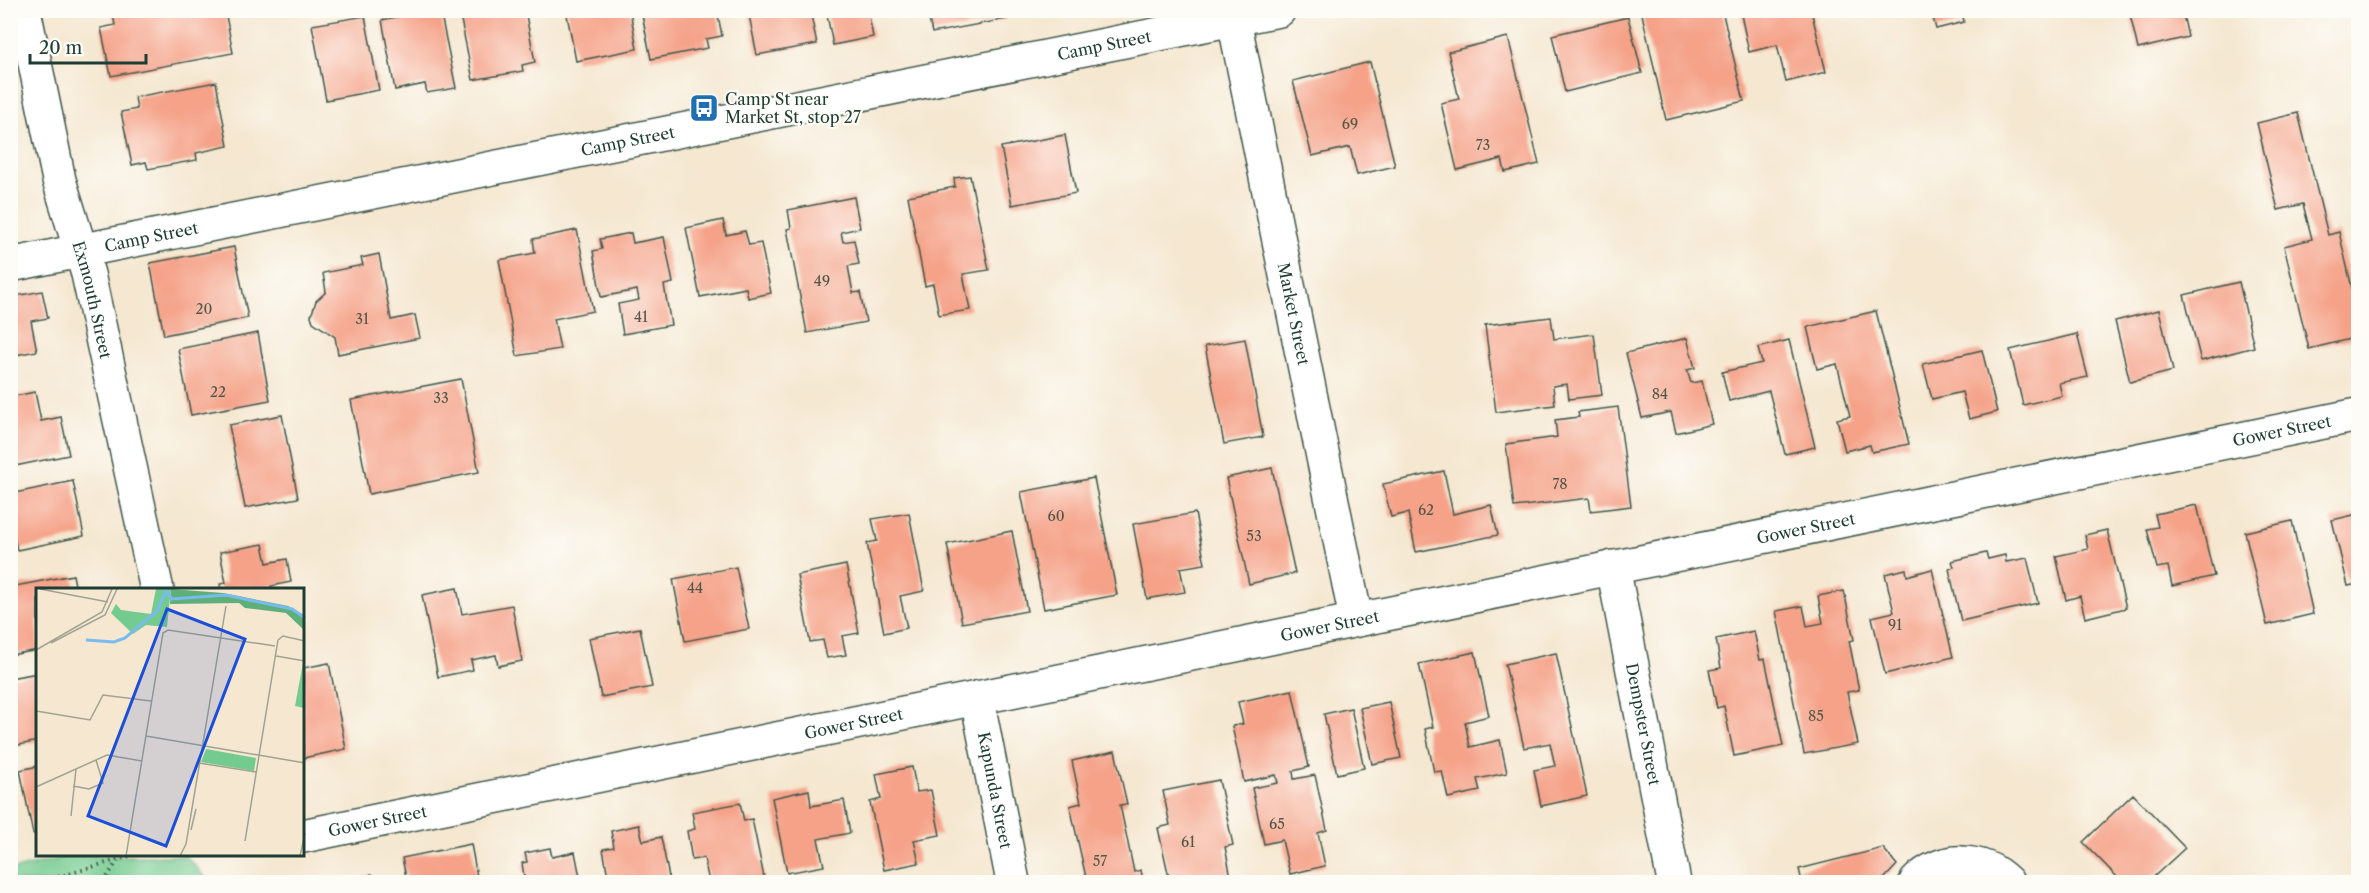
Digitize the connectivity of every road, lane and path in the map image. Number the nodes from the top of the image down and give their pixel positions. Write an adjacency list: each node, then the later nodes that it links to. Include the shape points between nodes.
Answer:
1 (24, 10): 4 (street, Exmouth Street, via 59,180)
2 (1279, 10): 3 (street, Camp Street)
3 (1232, 15): 4 (street, Camp Street); 9 (street, Market Street)
4 (81, 251): 5 (street, Camp Street); 8 (street, Exmouth Street)
5 (10, 265)
6 (2358, 415): 7 (street, Gower Street)
7 (1612, 567): 9 (street, Gower Street); 17 (street, Dempster Street)
8 (157, 588)
9 (1356, 619): 10 (street, Gower Street)
10 (977, 698): 11 (street, Gower Street); 16 (street, Kapunda Street)
11 (304, 836)
12 (126, 857): 13 (path)
13 (119, 860): 14 (path); 15 (path)
14 (41, 882)
15 (104, 882)
16 (1013, 882)
17 (1674, 882)
18 (1916, 882): 19 (street, via 1932,870 1957,863 1989,868)
19 (2007, 882)

